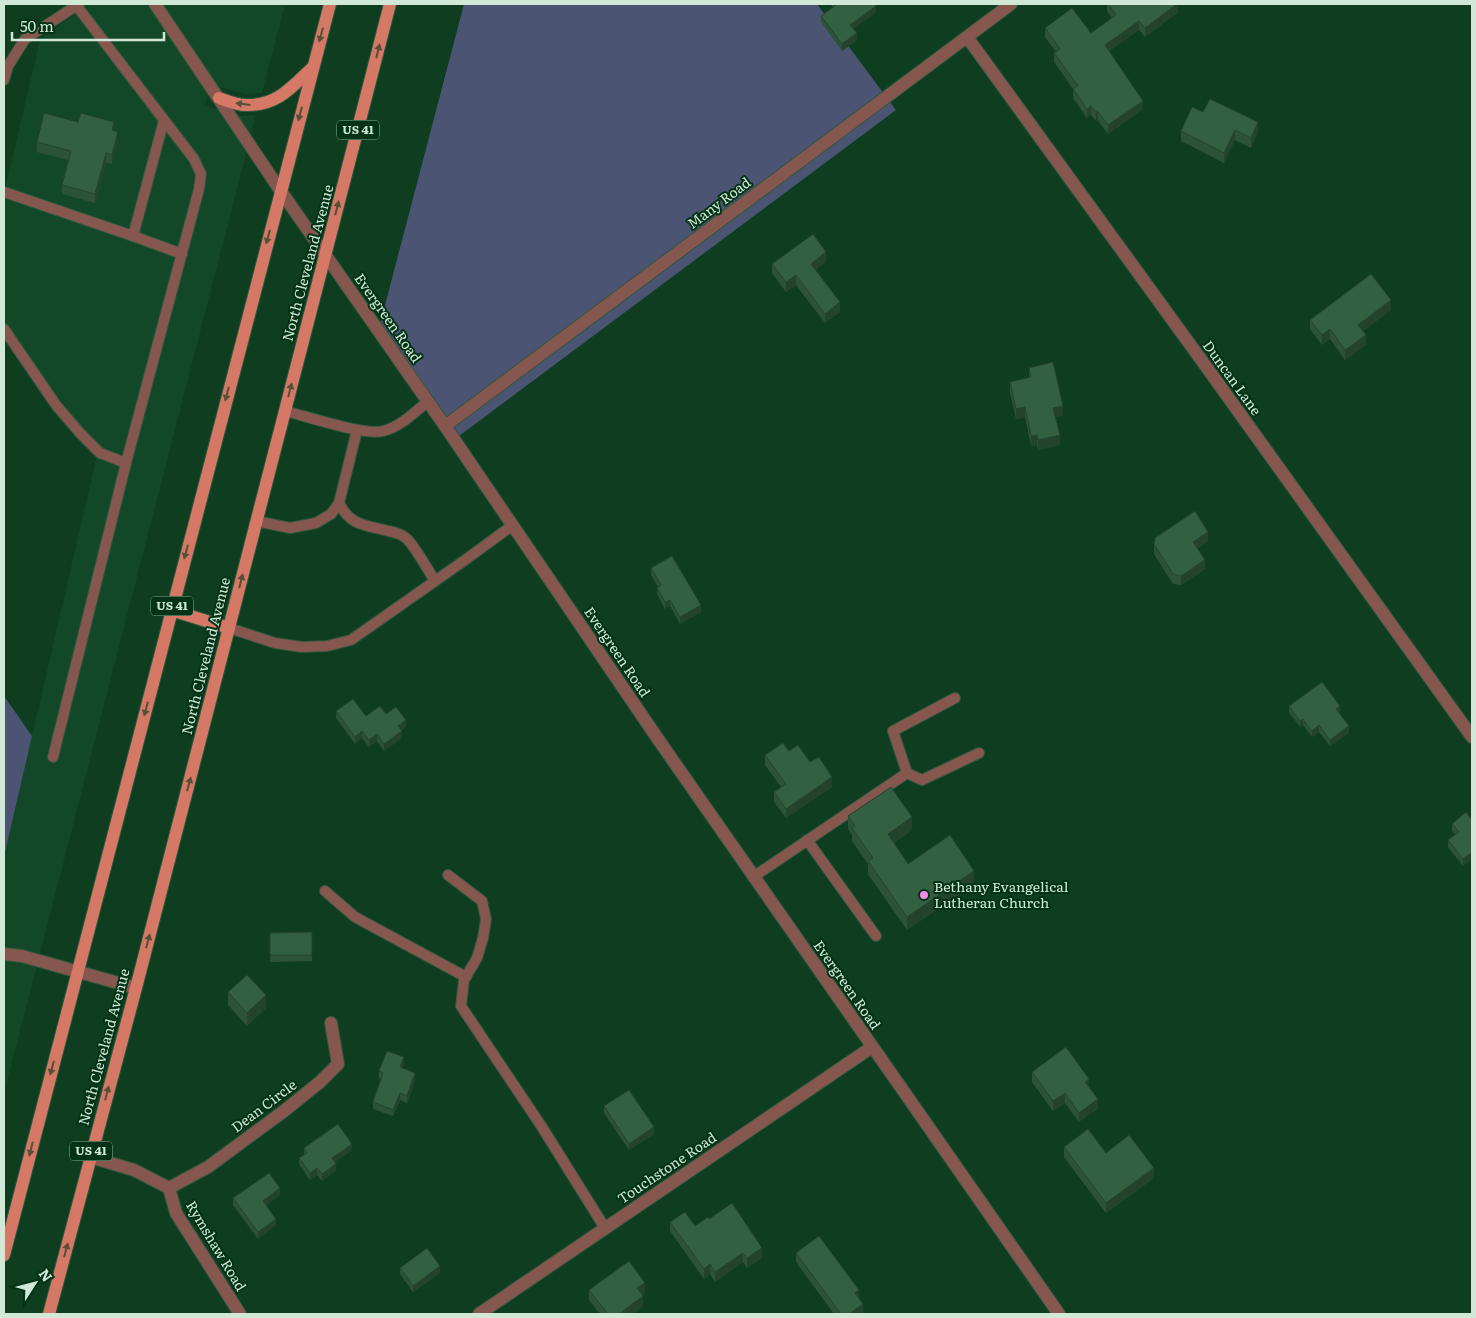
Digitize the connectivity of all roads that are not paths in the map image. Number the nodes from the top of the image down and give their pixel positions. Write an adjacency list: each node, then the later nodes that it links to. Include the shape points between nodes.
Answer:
1 (155, 4): 9 (street, Evergreen Road)
2 (330, 4): 7 (main road, US 41, one-way to 7)
3 (390, 4): 15 (main road, North Cleveland Avenue / US 41, one-way to 3)
4 (1011, 4): 6 (street, Many Road)
5 (77, 5): 8 (lane, via 25,39 8,66); 10 (lane)
6 (967, 37): 19 (street, Many Road); 29 (street, Duncan Lane)
7 (313, 67): 9 (main road, one-way to 9, via 284,94 267,104 244,106); 11 (main road, US 41, one-way to 11)
8 (4, 80)
9 (218, 98): 11 (street, Evergreen Road)
10 (164, 120): 13 (lane); 14 (lane, via 201,174)
11 (280, 190): 15 (street, Evergreen Road); 26 (main road, US 41, one-way to 26)
12 (4, 192): 13 (lane)
13 (133, 236): 14 (lane)
14 (182, 254): 21 (lane)
15 (325, 256): 17 (street, Evergreen Road); 18 (main road, North Cleveland Avenue / US 41, one-way to 15)
16 (4, 329): 21 (lane, via 56,405 80,433 100,453)
17 (428, 401): 19 (street, Evergreen Road); 20 (lane, via 383,432)
18 (285, 411): 20 (lane); 23 (main road, North Cleveland Avenue / US 41)
19 (445, 426): 24 (street, Evergreen Road)
20 (357, 430): 22 (lane)
21 (126, 463): 31 (lane)
22 (339, 503): 23 (lane, via 331,514 316,523 290,528); 25 (lane, via 350,519 406,538)
23 (256, 521): 27 (main road, North Cleveland Avenue / US 41, one-way to 23)
24 (513, 525): 25 (lane); 35 (street, Evergreen Road)
25 (435, 581): 27 (lane, via 350,640 335,644 302,647 274,643)
26 (172, 610): 27 (main road); 39 (main road, US 41, one-way to 39)
27 (229, 628): 41 (main road, North Cleveland Avenue / US 41, one-way to 27)
28 (955, 698): 32 (lane, via 893,731)
29 (1472, 737)
30 (979, 753): 32 (lane, via 922,780)
31 (53, 757)
32 (907, 773): 33 (lane)
33 (807, 840): 35 (lane); 37 (lane)
34 (448, 875): 40 (lane, via 482,901 486,919 477,958)
35 (753, 876): 43 (street, Evergreen Road)
36 (325, 891): 40 (lane, via 355,916)
37 (876, 936)
38 (4, 954): 39 (street)
39 (78, 972): 41 (street); 47 (main road, US 41, one-way to 47)
40 (466, 977): 46 (lane, via 461,1006)
41 (136, 988): 44 (main road, North Cleveland Avenue / US 41, one-way to 41)
42 (331, 1023): 45 (street, Dean Circle, via 338,1064 284,1111 208,1167)
43 (872, 1047): 46 (street, Touchstone Road); 51 (street, Evergreen Road)
44 (90, 1157): 45 (street, via 134,1170); 48 (main road, North Cleveland Avenue / US 41, one-way to 44)
45 (169, 1188): 49 (street, Rymshaw Road, via 176,1213)
46 (606, 1228): 50 (street, Touchstone Road)
47 (4, 1255)
48 (49, 1314)
49 (240, 1314)
50 (479, 1314)
51 (1059, 1314)

